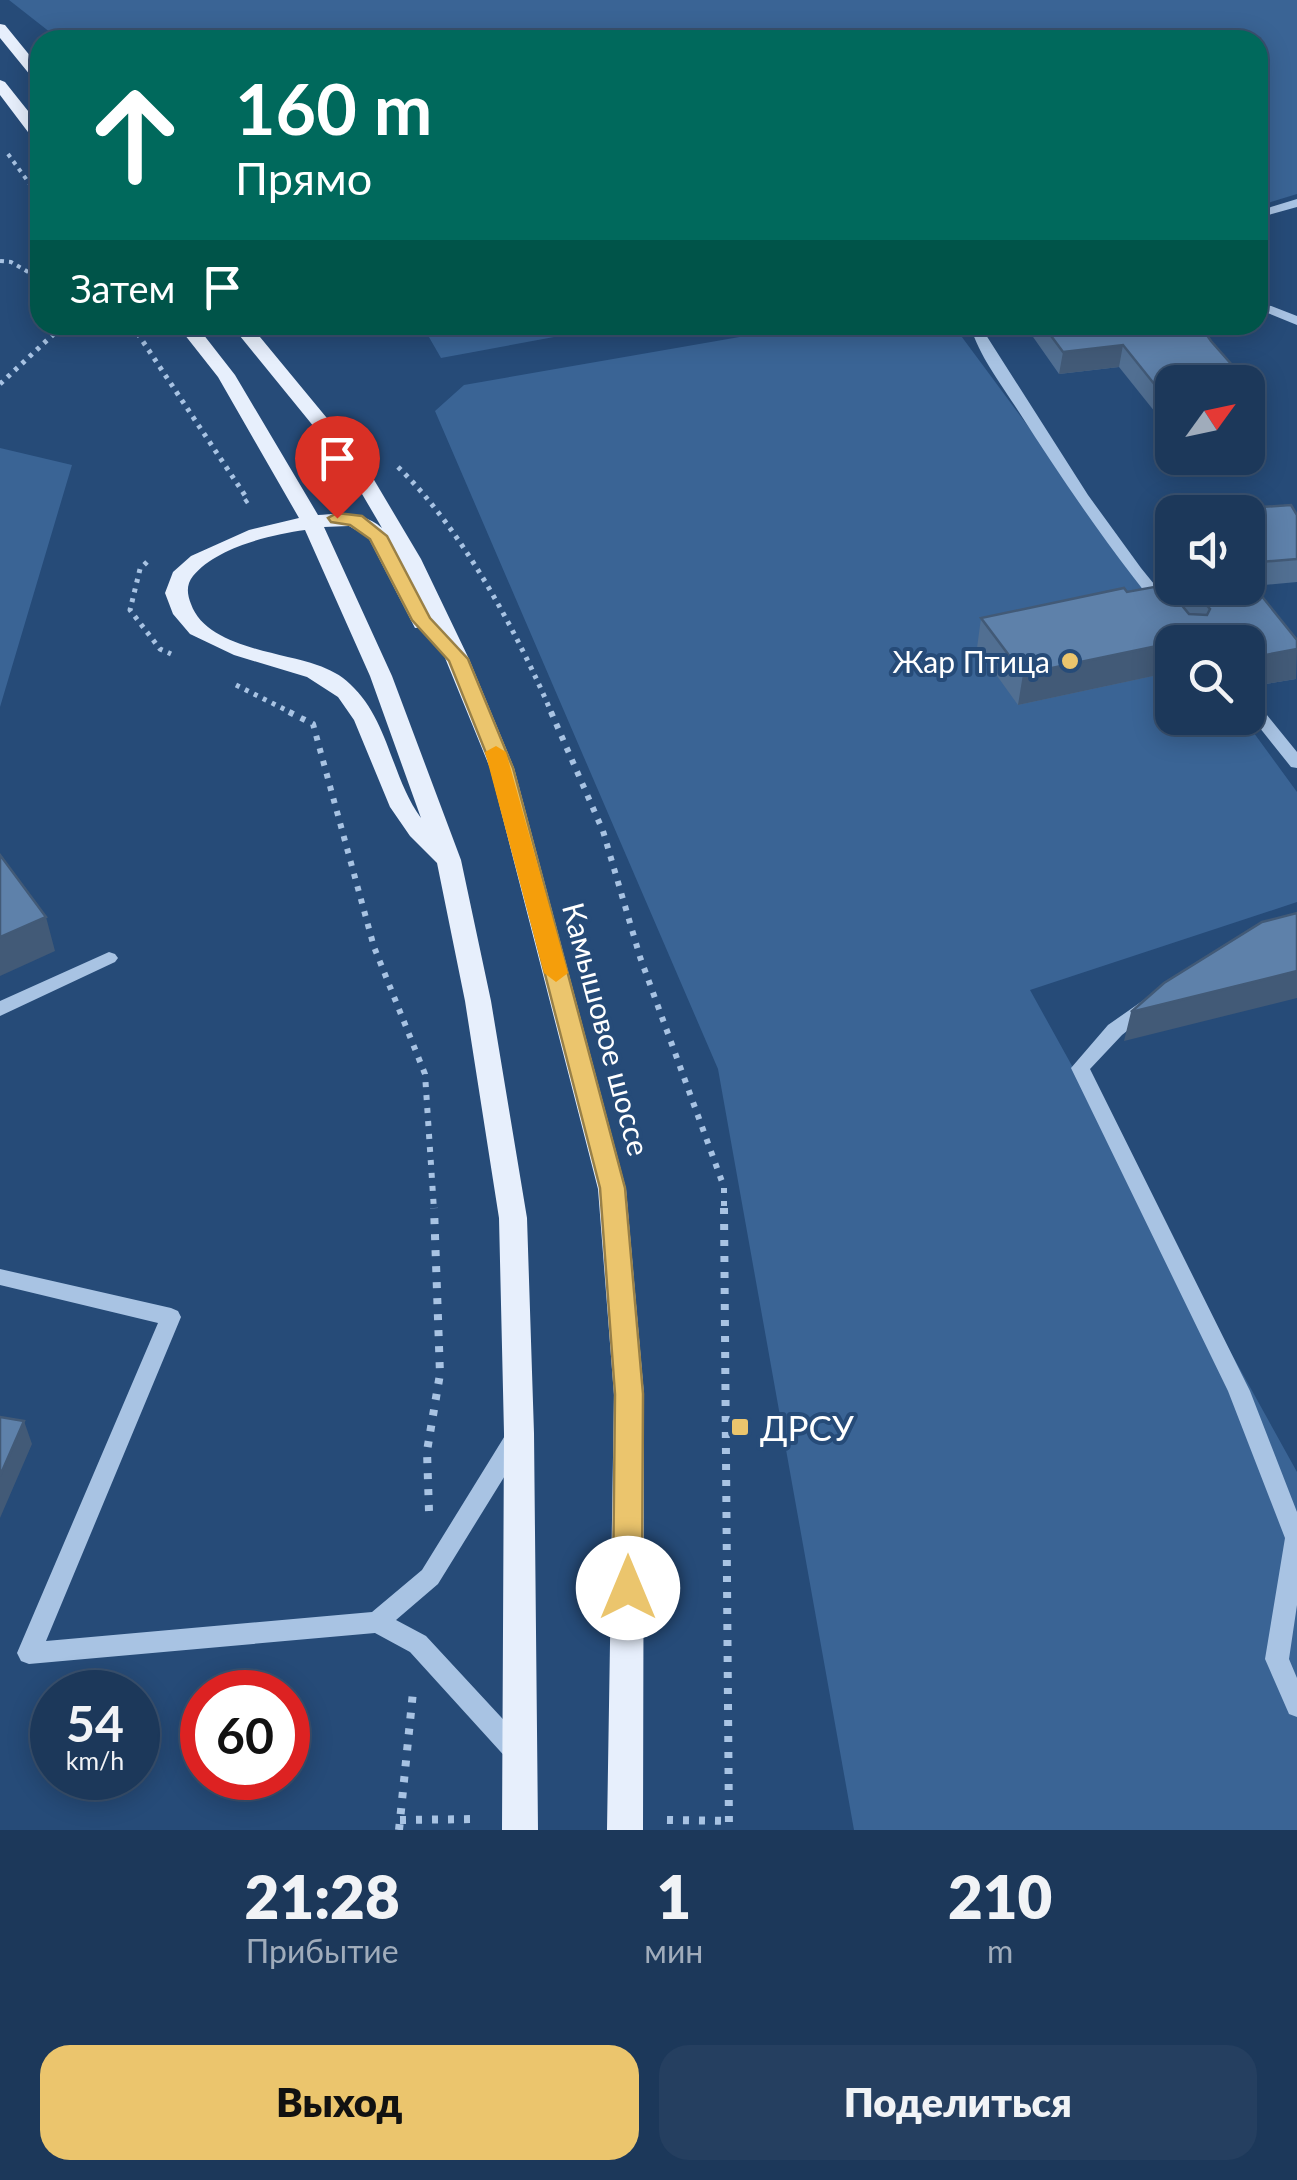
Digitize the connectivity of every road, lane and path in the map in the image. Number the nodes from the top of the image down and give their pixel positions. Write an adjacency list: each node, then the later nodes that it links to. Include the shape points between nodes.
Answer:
1 (0, 28): 2 (main road)
2 (30, 66)
3 (0, 85): 4 (main road)
4 (30, 124)
5 (0, 144): 6 (path)
6 (30, 184)
7 (1297, 203): 8 (street)
8 (1268, 212)
9 (0, 261): 10 (path)
10 (30, 273)
11 (1268, 310): 12 (street)
12 (1297, 321)
13 (53, 335): 18 (path)
14 (139, 335): 19 (path, via 248,500)
15 (194, 335): 20 (main road, via 226,376)
16 (248, 335): 24 (main road, Камышовое шоссе, via 354,463 411,559)
17 (981, 335): 22 (street, via 1060,467)
18 (0, 384)
19 (232, 509)
20 (311, 521): 24 (main road, via 337,518 369,526 422,620); 28 (main road, via 381,676); 28 (main road, via 194,561 175,590 182,609 212,639 304,668 346,691 359,706 398,801 418,832)
21 (153, 556): 23 (path, via 140,569 130,610 160,649)
22 (1179, 625)
23 (174, 656)
24 (458, 659): 40 (main road, Камышовое шоссе, via 502,768 612,1188 629,1394)
25 (232, 683): 34 (path, via 313,724 374,947 425,1074)
26 (1265, 724): 27 (street)
27 (1297, 763)
28 (450, 860): 35 (main road, via 513,1218)
29 (640, 957): 41 (path, via 724,1187)
30 (109, 958): 32 (street)
31 (1171, 985): 37 (street, via 1080,1068 1239,1391 1296,1538 1277,1659)
32 (0, 1009)
33 (0, 1277): 36 (street, via 170,1317 29,1653)
34 (440, 1374)
35 (519, 1434): 36 (street, via 430,1576); 38 (main road)
36 (377, 1622): 38 (street, via 418,1644)
37 (1297, 1706)
38 (518, 1753): 39 (main road)
39 (520, 1830)
40 (625, 1830)
41 (728, 1830)

